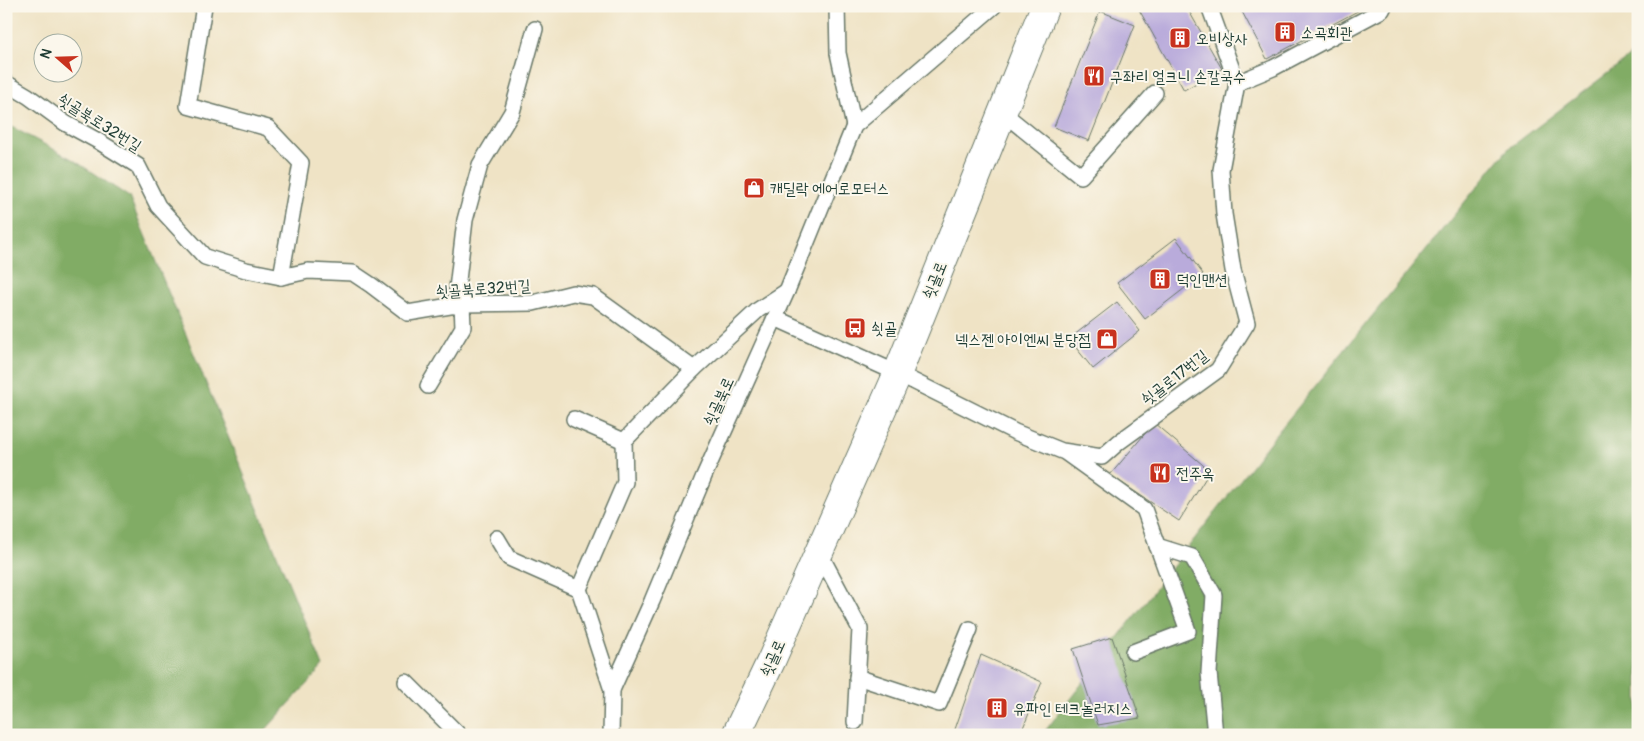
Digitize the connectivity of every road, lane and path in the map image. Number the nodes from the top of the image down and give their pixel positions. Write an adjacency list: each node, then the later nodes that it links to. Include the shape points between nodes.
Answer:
1 (204, 6): 13 (lane, via 188,106 268,128 301,163)
2 (838, 6): 12 (lane, via 838,53)
3 (994, 6): 12 (lane, 쇳골북로)
4 (1045, 6): 11 (street, 쇳골로)
5 (1209, 6): 9 (lane)
6 (1384, 6): 9 (lane, via 1382,10 1273,68)
7 (535, 29): 15 (lane, via 512,112 480,165 465,220)
8 (6, 83): 13 (lane, 쇳골북로32번길, via 65,124 138,166 158,206 205,257 246,270)
9 (1237, 83): 22 (lane, 쇳골로17번길, via 1221,170 1225,223 1246,323 1218,370 1102,457)
10 (1155, 93): 11 (lane, via 1081,176)
11 (1002, 112): 18 (street, 쇳골로)
12 (854, 126): 14 (lane, 쇳골북로)
13 (281, 276): 15 (lane, 쇳골북로32번길, via 308,271 353,273 408,313)
14 (787, 291): 16 (lane, 쇳골북로); 17 (lane, via 758,310)
15 (459, 305): 17 (lane, 쇳골북로32번길, via 533,303 573,293 594,296); 19 (lane, via 463,327)
16 (775, 318): 18 (lane, 쇳골로17번길); 31 (lane, 쇳골북로)
17 (694, 369): 21 (lane)
18 (897, 373): 22 (lane, 쇳골로17번길, via 1015,432); 25 (street, 쇳골로)
19 (428, 386)
20 (574, 419): 21 (lane)
21 (624, 441): 26 (lane, via 625,482)
22 (1062, 451): 24 (lane, via 1144,509)
23 (497, 538): 26 (lane, via 509,558)
24 (1157, 546): 28 (lane, via 1188,631); 36 (lane, via 1192,557 1214,594 1209,673)
25 (819, 552): 29 (lane, via 860,629); 35 (street, 쇳골로)
26 (579, 589): 31 (lane, 쇳골북로)
27 (970, 629): 29 (lane, via 938,704)
28 (1133, 652)
29 (857, 677): 32 (lane)
30 (406, 682): 33 (lane)
31 (612, 690): 34 (lane, 쇳골북로)
32 (855, 722)
33 (459, 735)
34 (611, 735)
35 (736, 735)
36 (1215, 735)

